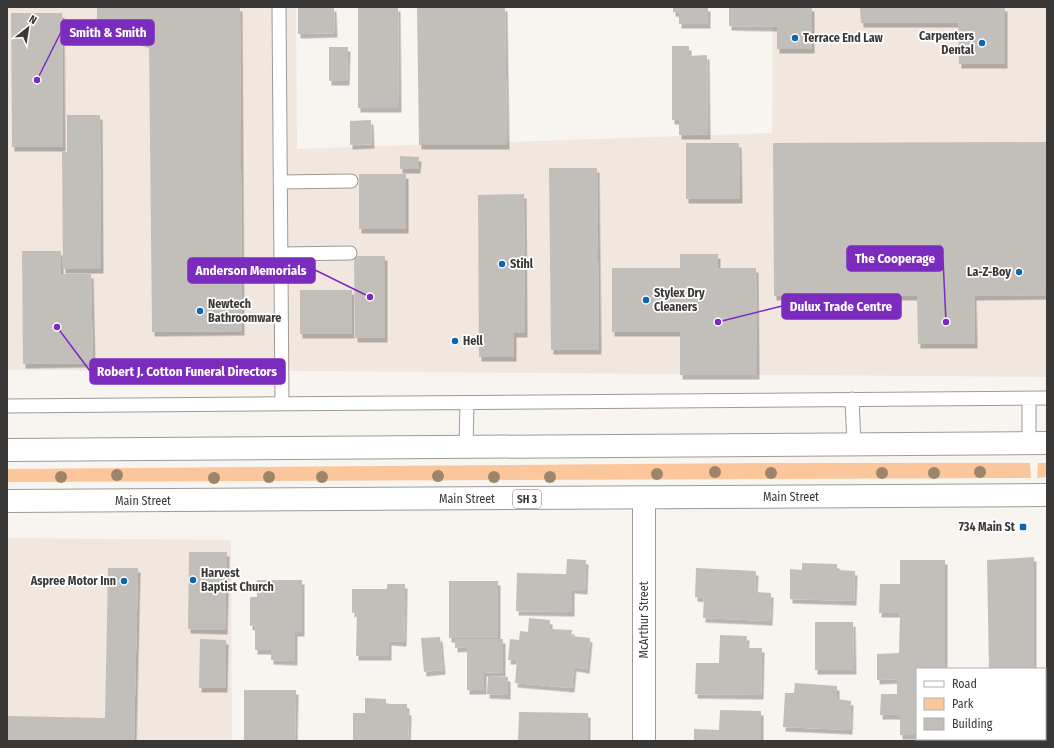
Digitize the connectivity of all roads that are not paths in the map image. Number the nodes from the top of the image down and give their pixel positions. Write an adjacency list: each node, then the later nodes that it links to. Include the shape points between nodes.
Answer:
1 (279, 7): 3 (lane)
2 (350, 181): 3 (lane)
3 (280, 182): 5 (lane)
4 (350, 253): 5 (lane)
5 (281, 254): 10 (lane)
6 (1029, 398): 7 (lane); 8 (lane); 12 (lane)
7 (1047, 398)
8 (852, 399): 9 (lane); 13 (lane)
9 (467, 403): 10 (lane); 14 (lane)
10 (282, 404): 11 (lane)
11 (7, 406)
12 (1038, 443): 13 (main road)
13 (854, 445): 14 (main road)
14 (466, 447): 15 (main road)
15 (7, 450)
16 (1047, 495): 17 (main road, Main Street / SH 3)
17 (644, 498): 18 (main road, Main Street / SH 3); 19 (main road, McArthur Street)
18 (7, 502)
19 (644, 741)

